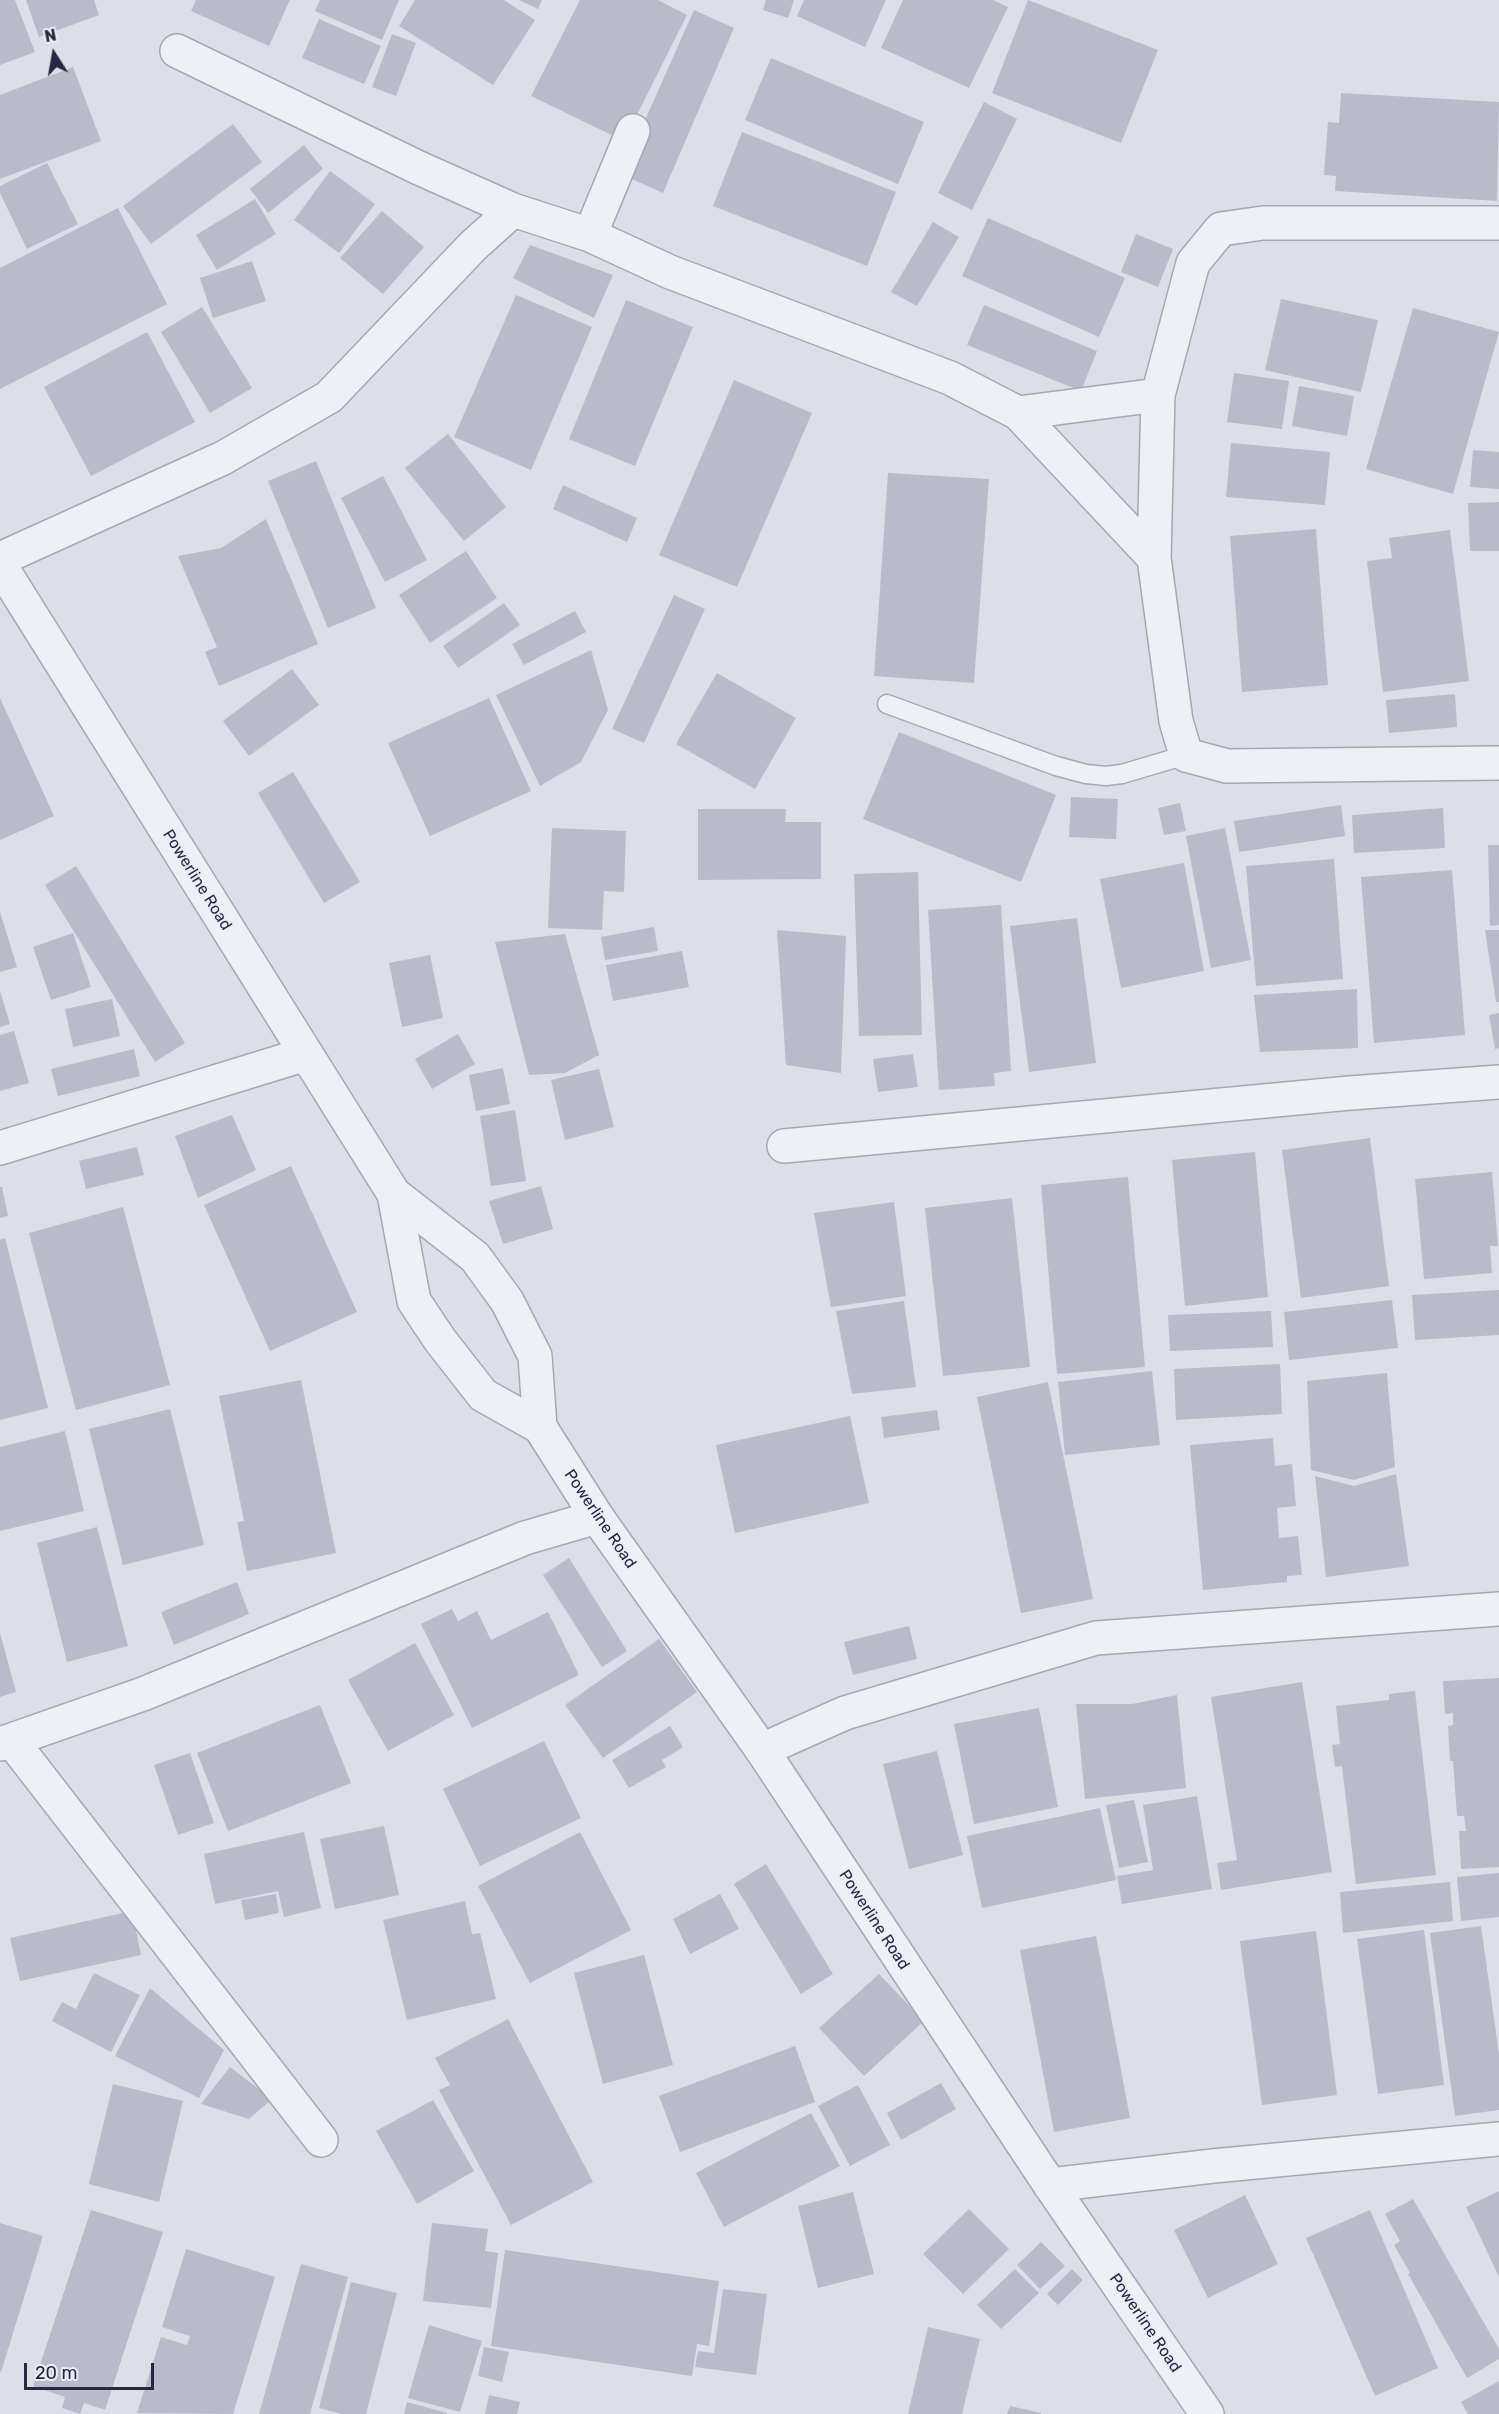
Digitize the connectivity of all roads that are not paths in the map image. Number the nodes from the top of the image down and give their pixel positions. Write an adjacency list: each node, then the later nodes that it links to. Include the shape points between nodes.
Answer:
1 (177, 51): 3 (street)
2 (633, 131): 5 (street)
3 (513, 210): 5 (street); 9 (street, via 473,246 329,397 223,458)
4 (1499, 222): 6 (street, via 1263,223 1221,229 1193,263)
5 (591, 235): 7 (street, via 670,272 950,378)
6 (1158, 395): 7 (street); 8 (street)
7 (1018, 413): 8 (street)
8 (1154, 558): 12 (street, via 1176,721)
9 (0, 559)
10 (0, 565): 14 (street, Powerline Road)
11 (887, 704): 12 (lane, via 1086,774 1122,774)
12 (1186, 755): 13 (street, via 1227,766)
13 (1499, 763)
14 (306, 1054): 17 (street); 18 (street, Powerline Road)
15 (1499, 1082): 16 (street)
16 (784, 1146)
17 (0, 1148)
18 (394, 1194): 19 (street, Powerline Road, via 475,1257 507,1302 536,1356); 19 (street, Powerline Road, via 414,1301 483,1395)
19 (540, 1427): 20 (street, Powerline Road)
20 (597, 1518): 22 (street, via 525,1538 143,1694); 23 (street, Powerline Road)
21 (1499, 1609): 23 (street, via 1096,1638 845,1713)
22 (6, 1742): 25 (street)
23 (762, 1750): 26 (street, Powerline Road)
24 (1499, 2139): 26 (street)
25 (321, 2140)
26 (1050, 2185): 27 (street, Powerline Road)
27 (1207, 2414)

